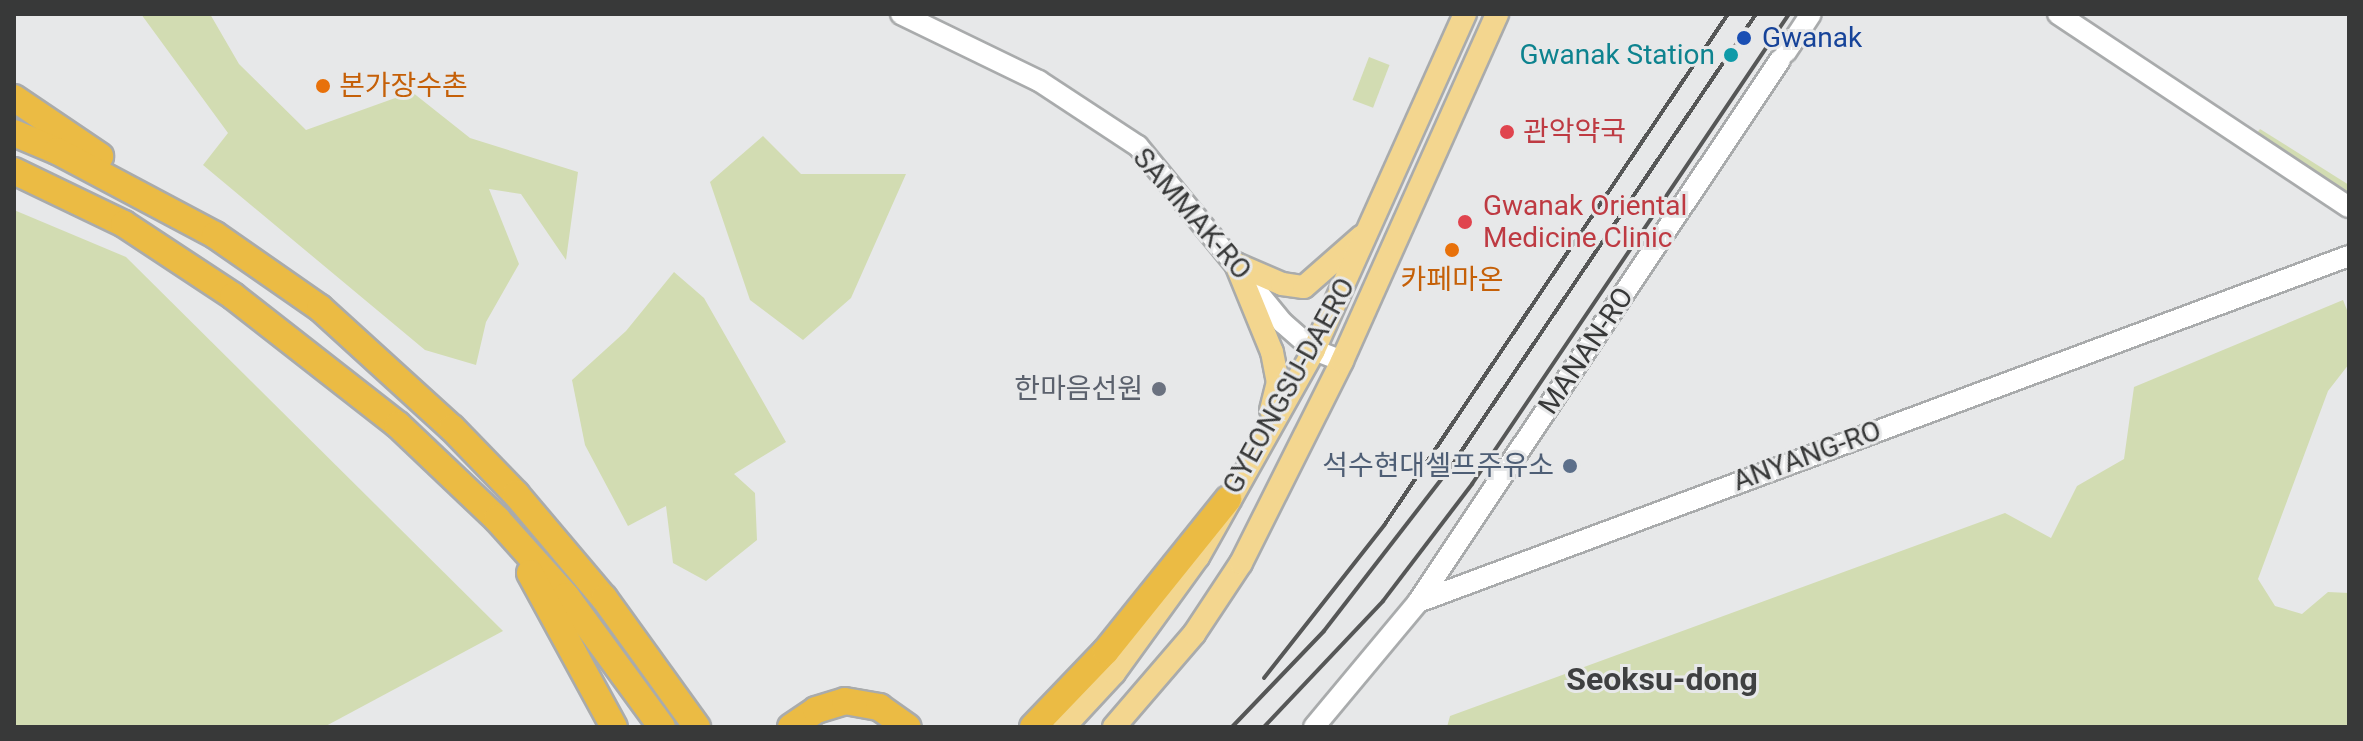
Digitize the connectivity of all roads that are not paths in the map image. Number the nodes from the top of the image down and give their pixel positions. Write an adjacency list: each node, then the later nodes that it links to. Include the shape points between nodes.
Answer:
1 (901, 14): 13 (street, SAMMAK-RO, via 1039,81 1138,146)
2 (1465, 14): 10 (main road, GYEONGSU-DAERO)
3 (1497, 14): 15 (main road, GYEONGSU-DAERO)
4 (1811, 14): 19 (street, MANAN-RO)
5 (2058, 14): 9 (street)
6 (14, 98): 11 (highway)
7 (14, 133): 11 (highway)
8 (14, 171): 18 (highway, via 124,224 233,296 398,425)
9 (2349, 207)
10 (1376, 221): 13 (main road, via 1327,273 1304,287 1282,284); 14 (main road, GYEONGSU-DAERO)
11 (215, 235): 22 (highway, via 320,308 452,428 604,598)
12 (2349, 256): 19 (street, ANYANG-RO)
13 (1236, 264): 14 (street, SAMMAK-RO, via 1283,323); 16 (main road, via 1272,352 1278,382)
14 (1314, 350): 15 (street, SAMMAK-RO); 16 (main road, GYEONGSU-DAERO)
15 (1342, 361): 27 (main road, GYEONGSU-DAERO, via 1241,563 1194,634)
16 (1267, 427): 17 (main road, GYEONGSU-DAERO)
17 (1228, 499): 25 (highway, via 1106,651); 26 (main road, GYEONGSU-DAERO, via 1164,608)
18 (497, 519): 20 (highway, via 585,667); 21 (highway, via 566,596)
19 (1418, 602): 28 (street, ANYANG-RO)
20 (614, 727)
21 (662, 727)
22 (697, 727)
23 (791, 727): 24 (highway, via 816,710 845,701 879,707)
24 (908, 727)
25 (1033, 727)
26 (1064, 727)
27 (1114, 727)
28 (1314, 727)

